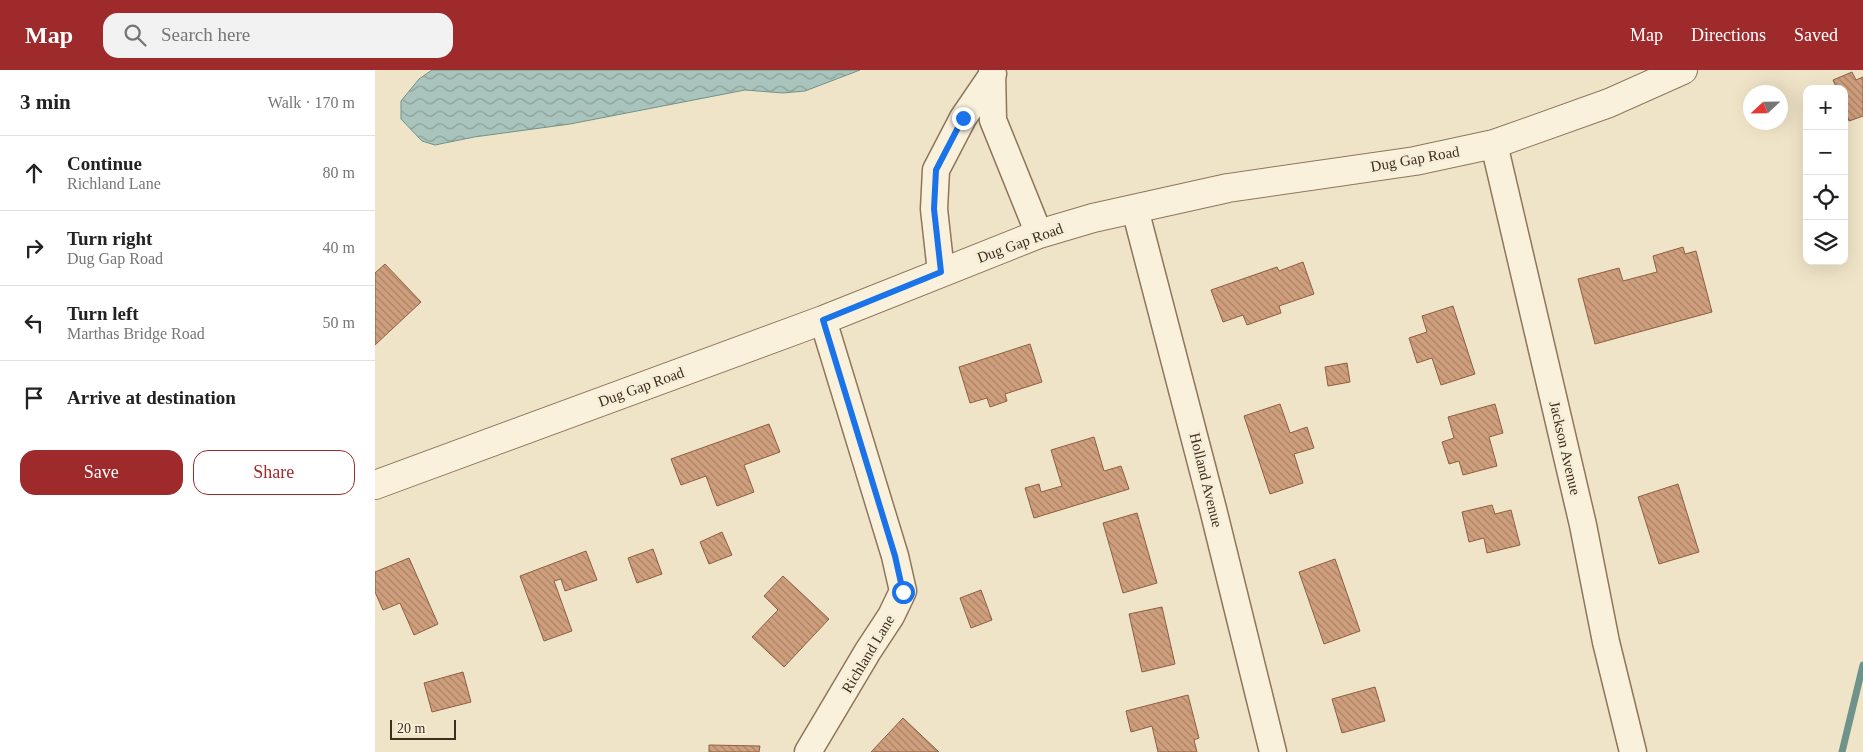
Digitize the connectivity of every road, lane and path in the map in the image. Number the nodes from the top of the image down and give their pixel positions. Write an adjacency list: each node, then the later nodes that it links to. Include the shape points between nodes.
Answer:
1 (1683, 70): 3 (street, Dug Gap Road, via 1609,103)
2 (992, 72): 5 (street, via 993,120); 6 (street, via 936,170 934,209)
3 (1494, 144): 4 (street, Dug Gap Road, via 1415,160 1228,188); 11 (street, Jackson Avenue)
4 (1135, 209): 5 (street, Dug Gap Road); 10 (street, Holland Avenue)
5 (1039, 234): 6 (street, Dug Gap Road)
6 (941, 272): 7 (street, Dug Gap Road)
7 (823, 320): 8 (street, Dug Gap Road); 9 (street, Richland Lane, via 903,592)
8 (375, 485)
9 (808, 752)
10 (1273, 752)
11 (1633, 752)

